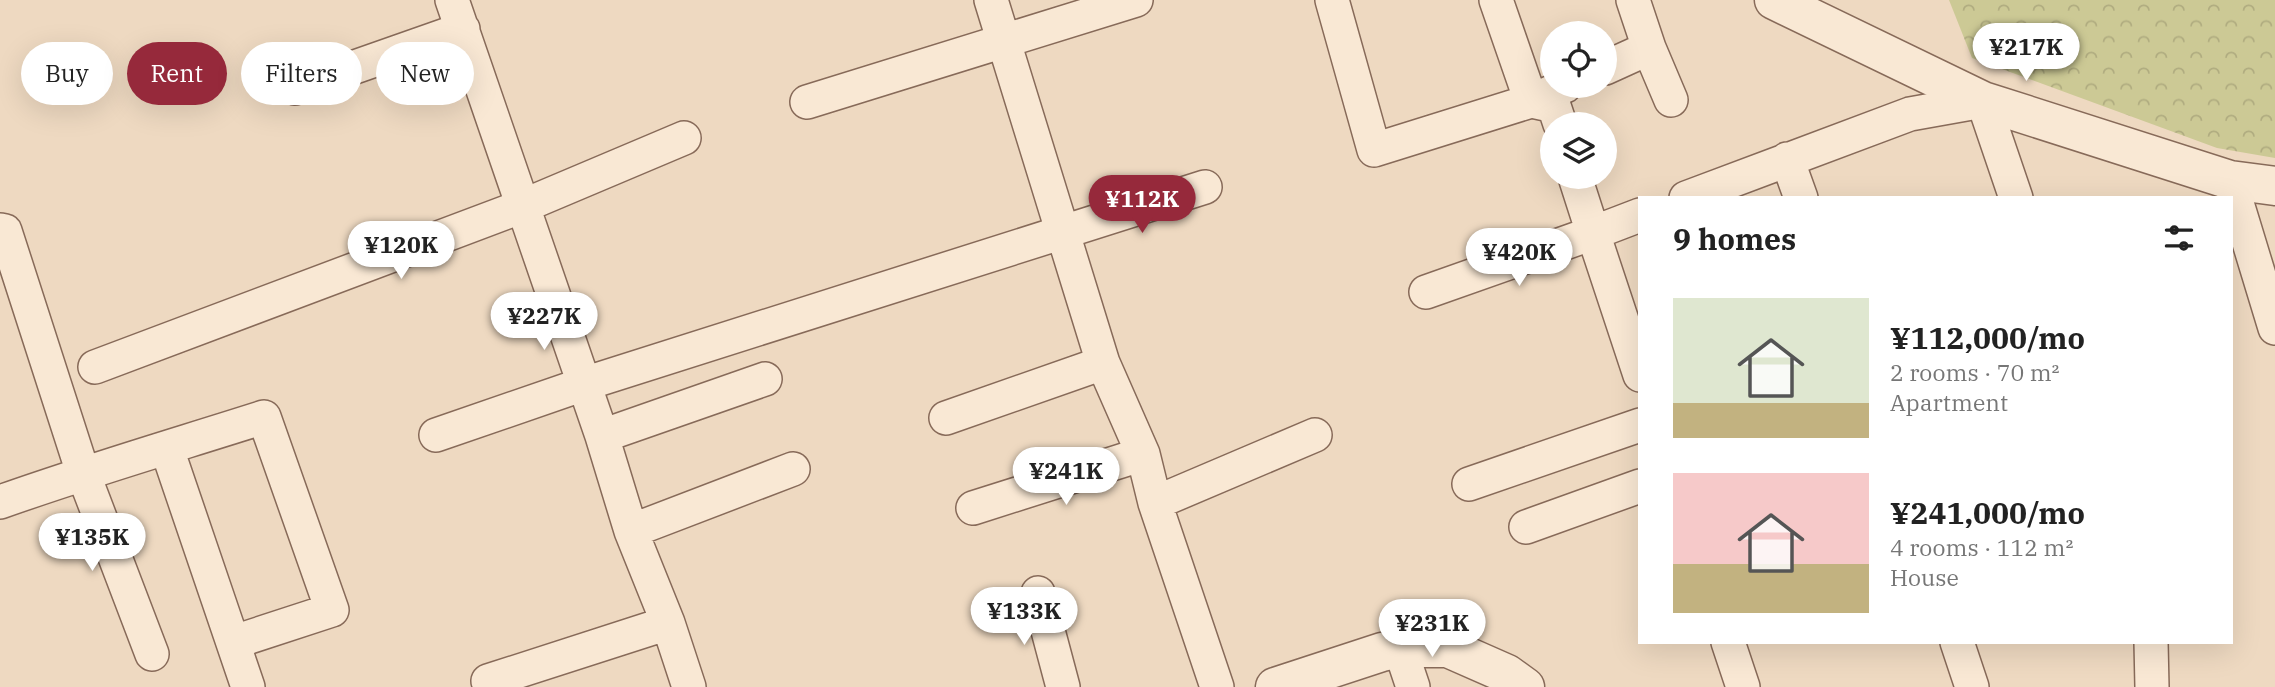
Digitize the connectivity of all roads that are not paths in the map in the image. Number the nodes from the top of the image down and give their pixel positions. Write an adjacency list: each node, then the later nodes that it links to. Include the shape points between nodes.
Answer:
1 (991, 0): 8 (street)
2 (1136, 0): 8 (street)
3 (1332, 0): 14 (street, via 1374,150)
4 (1496, 0): 14 (street)
5 (1633, 0): 9 (street)
6 (1774, 0): 15 (street)
7 (457, 15): 10 (street); 27 (street)
8 (1005, 40): 16 (street); 30 (street)
9 (1649, 48): 11 (street); 13 (street)
10 (362, 58)
11 (1617, 63)
12 (1540, 97): 14 (street)
13 (1671, 100)
14 (1531, 101): 17 (street, via 1554,106)
15 (1983, 101): 19 (street, via 1910,114); 20 (street); 26 (street)
16 (807, 102)
17 (1556, 112)
18 (684, 138): 27 (street)
19 (1787, 159): 24 (street); 25 (street)
20 (2230, 180): 21 (street); 33 (street)
21 (2275, 186)
22 (1205, 187): 30 (street)
23 (1580, 189): 31 (street)
24 (1691, 196)
25 (1800, 196)
26 (2015, 196)
27 (523, 206): 35 (street); 38 (street)
28 (1638, 216): 31 (street)
29 (0, 230): 47 (street, via 5,231)
30 (1063, 232): 34 (street); 38 (street)
31 (1593, 233): 32 (street); 36 (street)
32 (1426, 292)
33 (2275, 328)
34 (1103, 363): 39 (street); 45 (street)
35 (95, 367)
36 (1638, 369)
37 (765, 379): 43 (street)
38 (584, 384): 41 (street); 43 (street)
39 (946, 418)
40 (1638, 426): 48 (street)
41 (436, 435)
42 (1315, 435): 51 (street)
43 (602, 436): 54 (street)
44 (167, 449): 47 (street); 57 (street); 57 (street, via 264,416 332,610)
45 (1143, 454): 51 (street); 52 (street)
46 (793, 469): 54 (street)
47 (83, 472): 50 (street); 62 (street)
48 (1469, 484)
49 (1638, 487): 53 (street)
50 (0, 502)
51 (1155, 503): 67 (street)
52 (973, 508)
53 (1526, 527)
54 (631, 531): 56 (street)
55 (1038, 593): 66 (street)
56 (668, 623): 63 (street); 65 (street)
57 (234, 642): 64 (street)
58 (1729, 644): 71 (street)
59 (1957, 644): 72 (street)
60 (2151, 644): 73 (street)
61 (1400, 648): 68 (street); 69 (street); 70 (street, via 1448,648)
62 (152, 654)
63 (488, 681)
64 (248, 687)
65 (689, 687)
66 (1063, 687)
67 (1217, 687)
68 (1276, 687)
69 (1413, 687)
70 (1525, 687)
71 (1743, 687)
72 (1972, 687)
73 (2152, 687)

